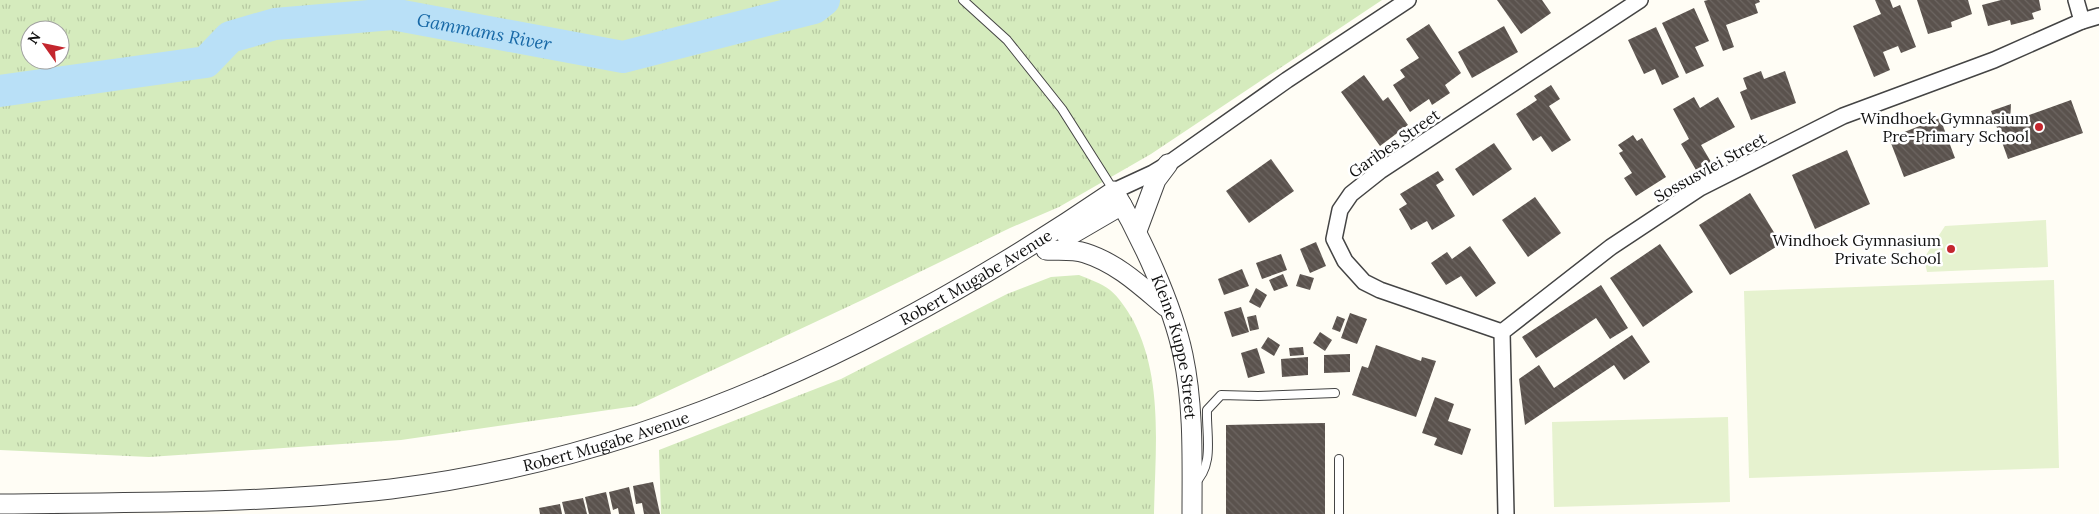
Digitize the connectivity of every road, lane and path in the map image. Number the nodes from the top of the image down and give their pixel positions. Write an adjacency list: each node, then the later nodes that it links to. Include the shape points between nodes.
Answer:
1 (963, 0): 8 (lane, via 1007,40 1062,110)
2 (1408, 0): 7 (street, Robert Mugabe Avenue)
3 (1640, 0): 12 (street, Garibes Street, via 1380,171 1351,194 1340,210 1334,239 1345,261 1364,282)
4 (2076, 0): 6 (street)
5 (2099, 16): 6 (street, Sossusvlei Street)
6 (2082, 21): 12 (street, Sossusvlei Street, via 1994,60 1843,116 1700,188 1610,247)
7 (1161, 169): 8 (street, Robert Mugabe Avenue); 9 (street)
8 (1118, 198): 9 (street, Kleine Kuppe Street); 10 (street, Robert Mugabe Avenue); 16 (street, Robert Mugabe Avenue, via 857,345 780,380 649,431 523,465 391,489 241,501)
9 (1137, 232): 11 (street, Kleine Kuppe Street)
10 (1046, 250): 11 (street, via 1083,252 1106,262 1128,275); 17 (street, Robert Mugabe Avenue, via 959,302 813,377 661,438 526,475 443,491 298,508)
11 (1169, 309): 15 (street, Kleine Kuppe Street, via 1183,354 1188,388)
12 (1502, 332): 20 (street)
13 (1335, 393): 15 (lane, via 1221,395 1206,410 1207,462 1202,477)
14 (1339, 459): 19 (lane)
15 (1192, 485): 18 (street, Kleine Kuppe Street)
16 (0, 504)
17 (141, 514)
18 (1192, 514)
19 (1339, 514)
20 (1506, 514)

